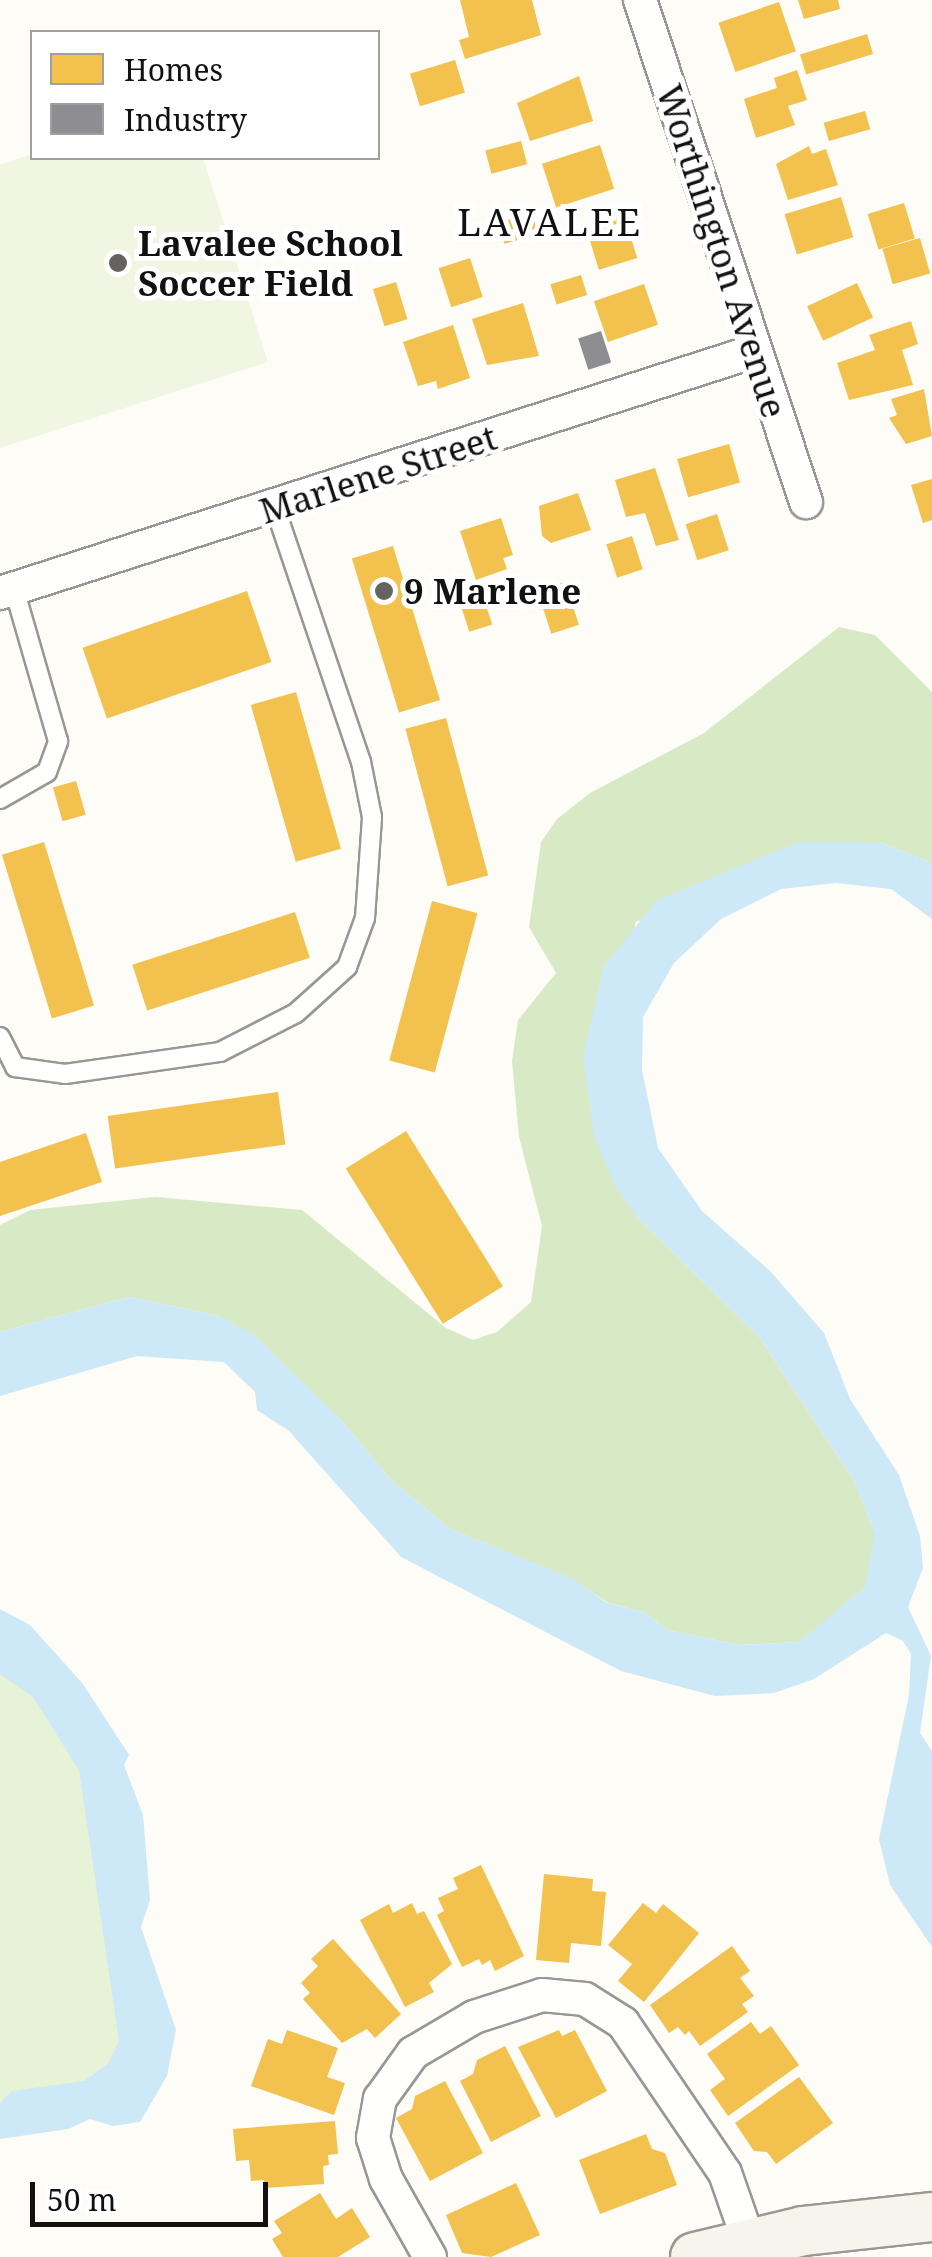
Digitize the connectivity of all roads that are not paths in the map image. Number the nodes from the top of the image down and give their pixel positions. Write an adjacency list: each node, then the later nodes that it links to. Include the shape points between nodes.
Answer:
1 (640, 0): 2 (street, Worthington Avenue)
2 (755, 351): 3 (street, Worthington Avenue); 4 (street, Marlene Street)
3 (806, 502)
4 (274, 508): 5 (street, Marlene Street); 7 (lane, via 361,762 372,817 365,918 347,968 296,1013 220,1052 65,1074 14,1067)
5 (7, 591): 6 (lane, via 58,742 48,772)
6 (0, 800)
7 (0, 1036)
8 (932, 2217): 10 (street)
9 (749, 2242): 10 (street); 11 (street, via 725,2172 623,2023 585,1999 542,1995 474,2018 413,2053 380,2099 373,2138 386,2179); 12 (street)
10 (804, 2244)
11 (430, 2257)
12 (695, 2257)

